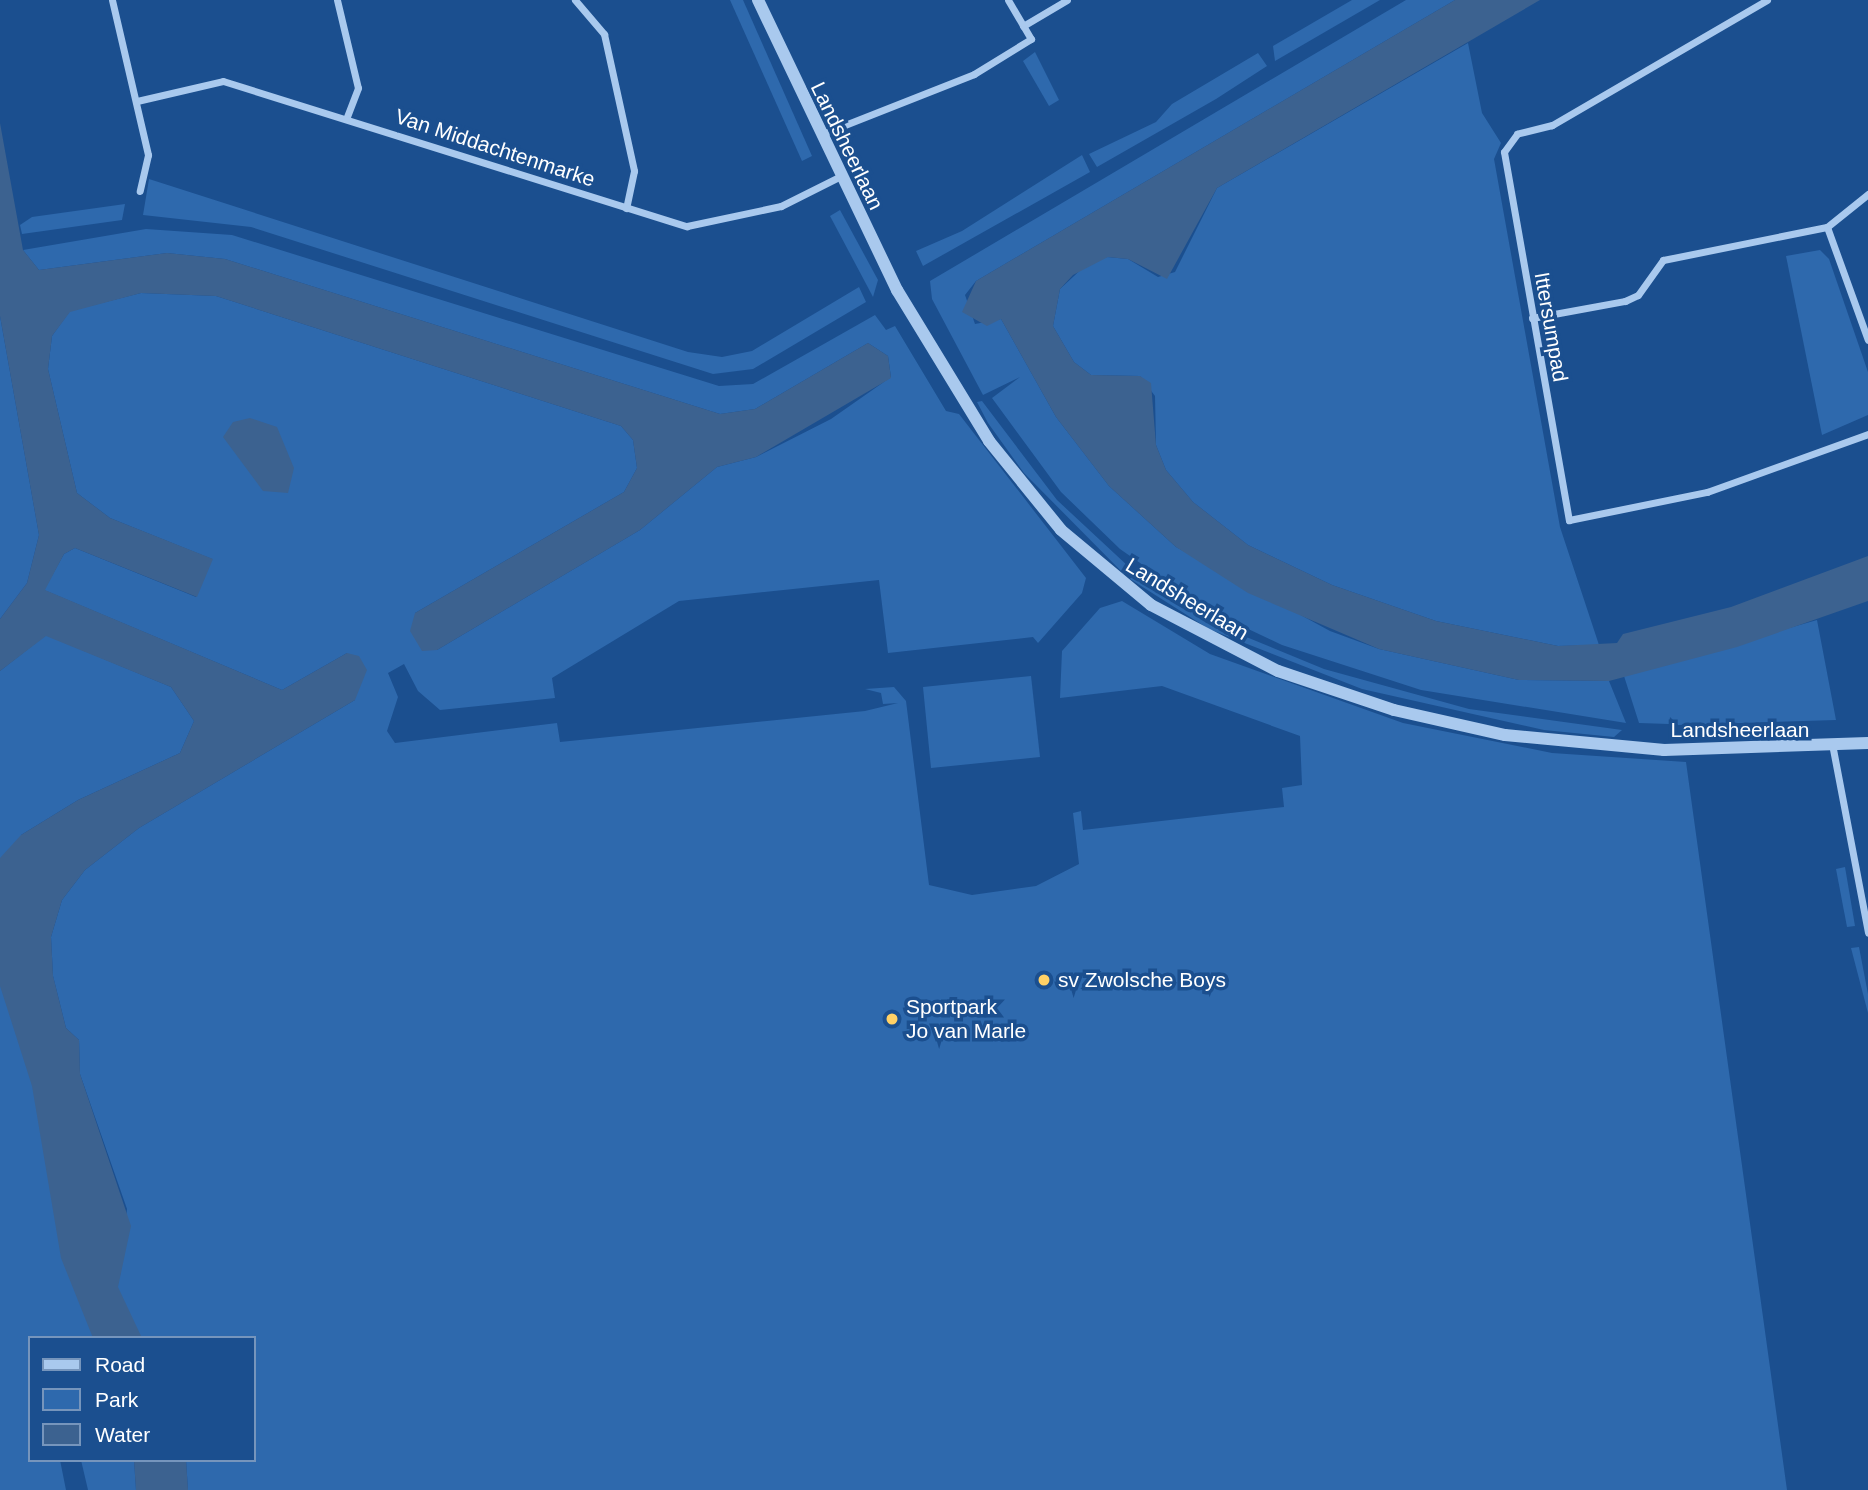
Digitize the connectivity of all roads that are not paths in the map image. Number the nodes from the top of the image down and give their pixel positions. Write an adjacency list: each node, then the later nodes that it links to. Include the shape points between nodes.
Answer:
1 (112, 0): 9 (street)
2 (337, 0): 10 (street, via 358,88)
3 (575, 0): 15 (street, via 604,34 634,171)
4 (758, 0): 11 (street, Landsheerlaan)
5 (1009, 0): 8 (street)
6 (1067, 0): 8 (street)
7 (1767, 0): 17 (street, Ittersumpad, via 1552,125 1526,130 1511,141 1503,163)
8 (1023, 26): 11 (street, via 1031,39 974,74)
9 (137, 101): 10 (street, Van Middachtenmarke, via 223,80); 13 (street, via 148,155)
10 (346, 119): 15 (street, Van Middachtenmarke)
11 (819, 135): 12 (street, Landsheerlaan)
12 (839, 177): 15 (street, Van Middachtenmarke, via 781,206 687,226); 21 (street, Landsheerlaan, via 897,290 1010,471 1091,558 1152,605 1278,671 1472,729 1664,750)
13 (140, 191)
14 (1868, 194): 16 (street)
15 (626, 208)
16 (1827, 227): 17 (street, via 1663,260 1638,295 1625,302); 18 (street)
17 (1531, 318): 19 (street, Ittersumpad, via 1569,520 1707,492)
18 (1868, 340)
19 (1868, 434)
20 (1868, 743): 21 (street, Landsheerlaan)
21 (1833, 749): 22 (street)
22 (1868, 933)

